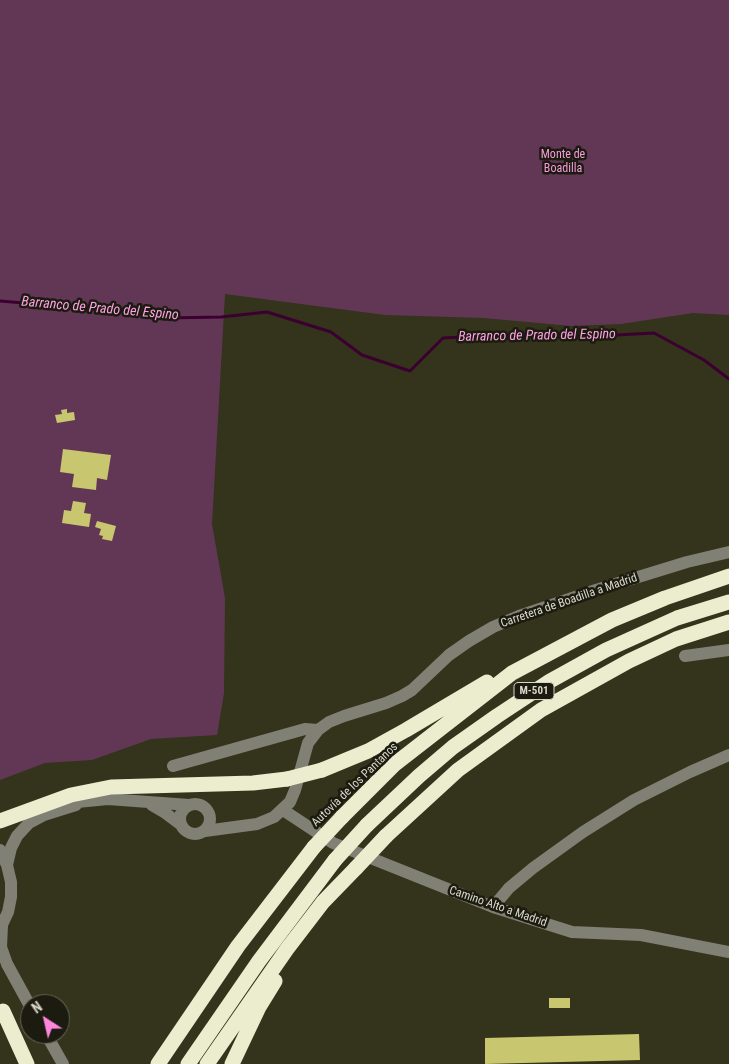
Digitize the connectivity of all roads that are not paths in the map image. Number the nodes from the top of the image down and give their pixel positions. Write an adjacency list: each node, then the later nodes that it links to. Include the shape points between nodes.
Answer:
1 (729, 552): 8 (street, Carretera de Boadilla a Madrid, via 596,590 493,627 449,655 402,696 329,722)
2 (729, 576): 7 (highway, Autovía de los Pantanos / M-501, via 612,620)
3 (729, 602): 33 (highway, M-501, bridge, via 677,618 606,650 550,681 453,746 367,825 335,860 259,960)
4 (729, 622): 22 (highway, bridge, via 676,639 541,710 458,770)
5 (729, 650): 6 (street)
6 (685, 656)
7 (512, 674): 16 (highway, bridge, via 490,680 368,751 322,770 253,784 111,787 71,795); 32 (highway, Autovía de los Pantanos / M-501, bridge, via 395,764 314,847 238,946)
8 (318, 730): 10 (street, Carretera de Boadilla a Madrid, via 305,729); 14 (street, via 308,743 295,790)
9 (729, 755): 23 (street, via 634,800 583,832 509,888)
10 (173, 766)
11 (98, 800): 12 (street); 16 (street, via 69,802); 21 (street, via 51,813 29,823 17,836)
12 (140, 801): 13 (street); 17 (street)
13 (189, 805): 15 (street, via 200,805); 17 (street, via 180,815)
14 (283, 810): 18 (street, via 265,821); 23 (street, Camino Alto a Madrid, via 333,843)
15 (209, 812): 18 (street, via 219,819); 19 (street, via 210,824)
16 (3, 820)
17 (180, 824): 19 (street, via 191,834)
18 (248, 825): 19 (street)
19 (205, 831)
20 (0, 850): 21 (street)
21 (7, 865): 24 (street, via 11,897)
22 (356, 868): 34 (highway, via 323,902 287,949); 35 (highway, via 278,975)
23 (493, 907): 25 (street, Camino Alto a Madrid, via 572,932 641,935)
24 (1, 928): 26 (street, via 1,946 7,964)
25 (729, 952)
26 (23, 994)
27 (2, 1008): 29 (highway); 30 (street)
28 (52, 1044): 31 (street)
29 (27, 1064)
30 (33, 1064)
31 (63, 1064)
32 (158, 1064)
33 (188, 1064)
34 (207, 1064)
35 (232, 1064)

